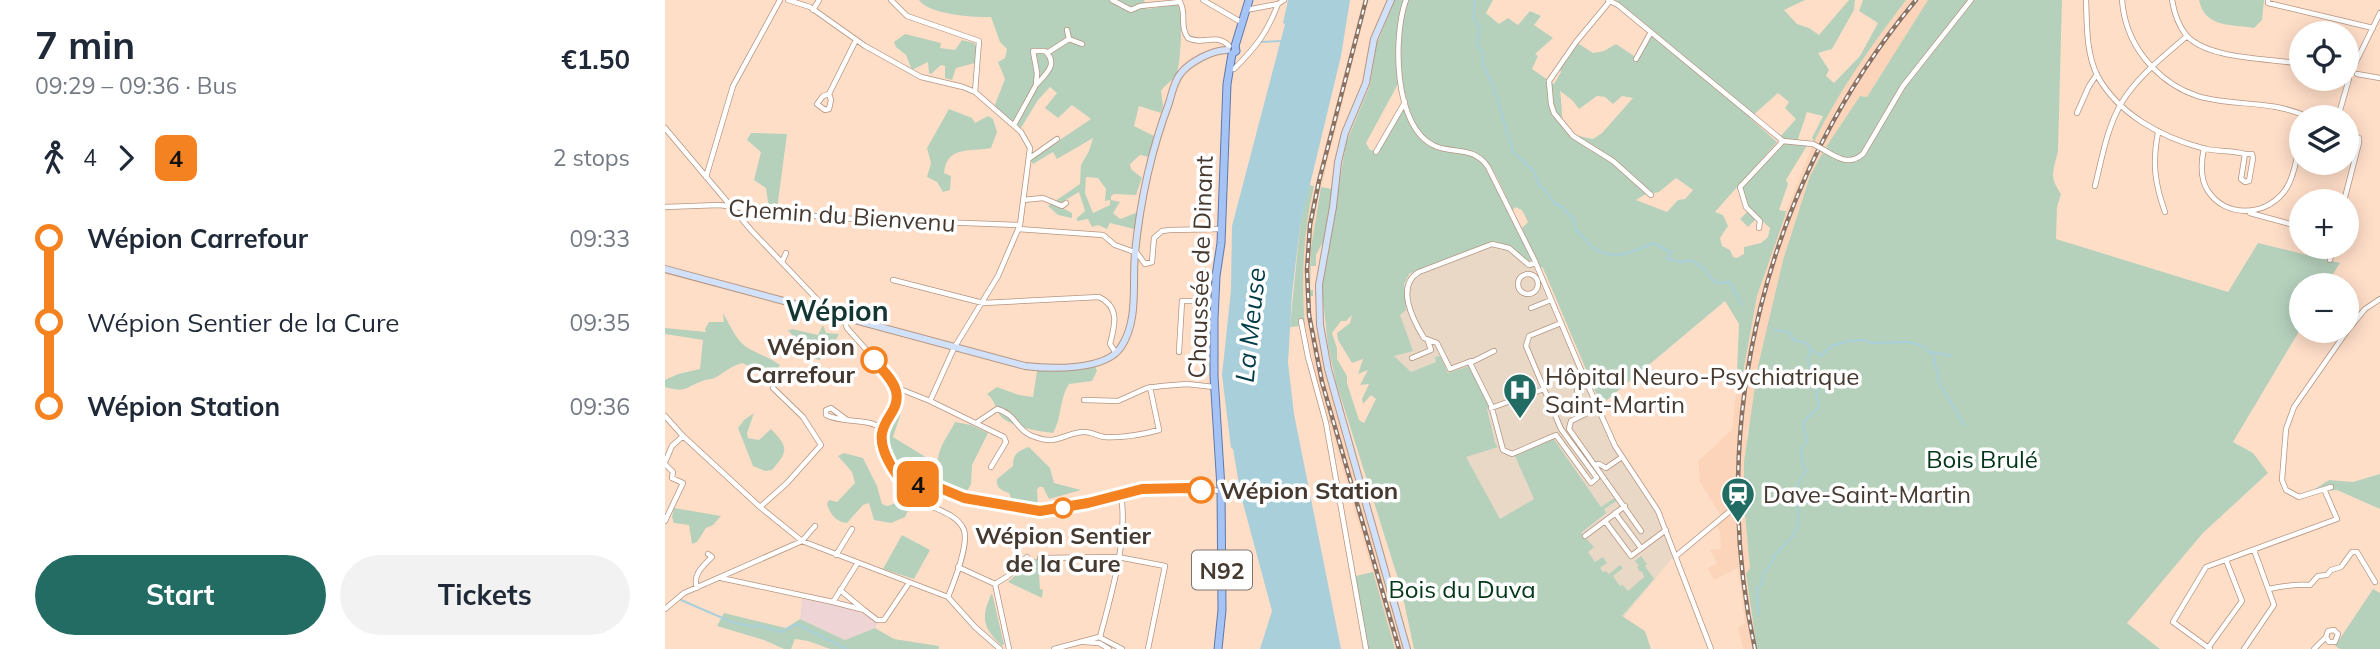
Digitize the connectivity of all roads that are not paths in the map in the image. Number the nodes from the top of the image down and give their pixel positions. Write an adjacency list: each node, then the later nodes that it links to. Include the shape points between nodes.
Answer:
1 (780, 0): 56 (street, via 733,86)
2 (788, 0): 18 (street)
3 (819, 0): 18 (street)
4 (891, 0): 40 (street, via 908,16 979,41)
5 (1112, 0): 29 (street, via 1131,10 1180,2 1188,38 1200,42 1214,38)
6 (1203, 0): 21 (street)
7 (1249, 0): 19 (main road, Chaussée de Dinant / N92)
8 (1284, 0): 17 (street)
9 (1391, 0): 112 (main road, via 1341,146 1319,275 1319,315)
10 (1406, 0): 42 (street, via 1397,41)
11 (1609, 0): 24 (street); 58 (street, via 1549,81 1548,89 1554,113 1573,136 1613,161)
12 (1971, 0): 50 (street, bridge, via 1909,77 1863,155 1848,161 1813,144)
13 (2085, 0): 36 (street, via 2088,46)
14 (2122, 0): 34 (street, via 2131,38)
15 (2172, 0): 25 (street)
16 (2268, 0): 22 (street)
17 (1278, 4): 19 (street); 35 (street, via 1268,29 1234,69)
18 (813, 10): 27 (street)
19 (1246, 10): 21 (main road, Chaussée de Dinant / N92)
20 (2380, 13): 22 (street)
21 (1241, 22): 29 (main road, Chaussée de Dinant / N92)
22 (2373, 28): 30 (street)
23 (1067, 30): 26 (street)
24 (1651, 32): 32 (street); 50 (street)
25 (2187, 36): 33 (street, via 2217,52); 34 (street)
26 (1069, 39): 28 (street); 31 (street)
27 (856, 40): 40 (street, via 921,77); 41 (street)
28 (1082, 44)
29 (1231, 49): 35 (main road, Chaussée de Dinant / N92); 71 (main road, via 1190,64 1178,76 1145,181)
30 (2359, 52)
31 (1047, 53): 39 (street, via 1052,64); 39 (street, via 1033,51)
32 (1636, 59)
33 (2289, 62)
34 (2152, 67): 43 (street); 44 (street, via 2172,85 2203,100)
35 (1229, 69): 70 (main road, Chaussée de Dinant / N92)
36 (2097, 74): 43 (street); 45 (street)
37 (2359, 74): 38 (street)
38 (2380, 78)
39 (1036, 85): 46 (street)
40 (975, 92): 46 (street)
41 (829, 94)
42 (1405, 102): 52 (street); 74 (street, via 1415,126 1428,141 1483,159)
43 (2121, 104): 48 (street); 57 (street)
44 (2289, 112)
45 (2077, 113)
46 (1014, 125): 54 (street, via 1027,141)
47 (665, 128): 56 (street)
48 (2158, 133): 51 (street); 64 (street, via 2153,171)
49 (1057, 139): 54 (street)
50 (1783, 141): 69 (street, via 1740,187 1746,207 1760,221)
51 (2204, 149): 53 (street); 65 (street, via 2202,167 2208,192 2224,205)
52 (1376, 152)
53 (2245, 154): 53 (street, via 2241,179 2245,182 2253,158)
54 (1029, 159): 59 (street)
55 (2290, 175): 63 (street, via 2286,189)
56 (706, 178): 62 (street)
57 (2095, 186)
58 (1651, 195)
59 (1023, 200): 60 (street, via 1043,198 1062,206); 68 (street)
60 (1066, 202)
61 (665, 207): 62 (street, Chemin du Bienvenu)
62 (731, 207): 68 (street, Chemin du Bienvenu, via 832,218); 73 (street)
63 (2265, 209): 65 (street); 66 (street)
64 (2165, 212)
65 (2249, 212): 66 (street)
66 (2265, 217): 67 (street)
67 (2289, 224)
68 (1019, 227): 71 (street, Chemin du Bienvenu, via 1103,235 1115,245); 83 (street)
69 (1759, 228)
70 (1221, 229): 71 (street, via 1162,231 1154,239 1149,264); 82 (main road, Chaussée de Dinant / N92)
71 (1135, 251): 93 (main road, via 1130,326)
72 (786, 253): 73 (street)
73 (782, 262): 79 (street)
74 (1536, 263): 76 (street); 90 (street, via 1529,265 1509,248 1492,244 1414,274 1407,287 1410,313)
75 (665, 269): 85 (main road)
76 (1539, 278): 76 (street, via 1525,274 1518,288 1532,293); 81 (street)
77 (811, 280): 79 (street)
78 (893, 280): 83 (street)
79 (809, 290): 85 (street)
80 (2380, 299): 86 (street)
81 (1551, 300): 84 (street); 89 (street)
82 (1214, 301): 94 (street, via 1182,301); 101 (main road, Chaussée de Dinant / N92)
83 (983, 303): 92 (street); 93 (street, via 1099,297 1115,315 1109,344)
84 (1531, 308)
85 (831, 314): 87 (main road)
86 (2359, 316)
87 (843, 317): 92 (main road); 99 (street)
88 (1301, 321): 112 (street, via 1308,357)
89 (1561, 323): 98 (street); 103 (street, via 1529,336 1526,342)
90 (1428, 341): 96 (street, via 1431,350); 97 (street, via 1437,343 1450,369)
91 (2339, 343): 126 (street, via 2294,407 2285,429 2282,480 2286,490 2299,497)
92 (954, 348): 93 (main road, via 1041,368 1102,362); 106 (street)
93 (1116, 352)
94 (1179, 352)
95 (1494, 352): 97 (street)
96 (1412, 358)
97 (1471, 361): 108 (street)
98 (1587, 384): 104 (street); 107 (street)
99 (895, 387): 106 (street); 116 (street, via 896,401)
100 (1150, 387): 101 (street); 105 (street, via 1118,401); 113 (street, via 1159,430 1137,436 1103,437 1085,431 1049,440 1023,431 1013,416 997,409)
101 (1214, 387): 127 (main road, Chaussée de Dinant / N92)
102 (773, 388): 131 (street, via 803,417 821,444)
103 (1544, 389): 108 (street); 115 (street)
104 (1577, 391)
105 (1084, 400)
106 (930, 401): 113 (street)
107 (1596, 406): 109 (street); 114 (street); 120 (street)
108 (1491, 408): 118 (street, via 1500,445 1507,453)
109 (1583, 409)
110 (665, 416): 119 (street)
111 (847, 420): 116 (street)
112 (1333, 421): 173 (street); 174 (main road)
113 (976, 423): 123 (street, via 1006,442)
114 (1568, 424): 115 (street); 117 (street)
115 (1560, 425): 117 (street)
116 (883, 429): 124 (street, via 884,453)
117 (1567, 432): 118 (street); 118 (street, via 1597,478 1591,482); 122 (street)
118 (1556, 435)
119 (683, 436): 121 (street); 131 (street)
120 (1622, 457): 122 (street, via 1606,468); 137 (street)
121 (665, 463): 133 (street, via 672,478 683,483)
122 (1595, 465): 130 (street)
123 (991, 467)
124 (910, 487): 128 (street, via 928,483 964,498 1040,511); 151 (street, via 918,499 949,514 962,527 965,543)
125 (2331, 487): 126 (street)
126 (2324, 489): 142 (street, via 2337,519)
127 (1221, 491): 128 (street, via 1142,489); 172 (main road, Chaussée de Dinant / N92)
128 (1121, 494): 147 (street, via 1124,526)
129 (1741, 502): 145 (street)
130 (1625, 506): 132 (street); 138 (street)
131 (760, 507): 140 (street)
132 (1615, 513): 134 (street); 141 (street)
133 (665, 521)
134 (1605, 521): 139 (street); 141 (street, via 1631,556)
135 (815, 526): 140 (street)
136 (852, 528): 144 (street)
137 (1666, 530): 141 (street); 145 (street)
138 (1641, 531)
139 (1585, 536)
140 (802, 541): 144 (street); 152 (street)
141 (1641, 548)
142 (2254, 550): 149 (street); 157 (street)
143 (708, 554): 156 (street, via 712,557 699,571)
144 (836, 555): 150 (street)
145 (1677, 556): 175 (street)
146 (1027, 557): 155 (street)
147 (1118, 557): 148 (street); 163 (street); 171 (street, via 1165,566)
148 (1040, 558)
149 (2227, 560): 176 (street, via 2242,601); 176 (street, via 2204,568 2173,622)
150 (857, 564): 154 (street); 158 (street)
151 (958, 566): 155 (street); 159 (street)
152 (720, 578): 156 (street); 160 (street)
153 (2375, 582): 157 (street, via 2357,552 2352,552 2341,567 2318,576 2310,585)
154 (909, 583): 159 (street); 162 (street, via 884,620)
155 (995, 584): 167 (street)
156 (697, 588): 161 (street)
157 (2269, 589): 177 (street, via 2273,609)
158 (840, 590): 160 (street); 162 (street)
159 (948, 597): 166 (street)
160 (833, 602): 162 (street)
161 (665, 609)
162 (864, 610)
163 (1099, 637): 165 (street); 170 (street)
164 (2326, 637): 178 (street)
165 (1080, 642): 168 (street); 169 (street)
166 (1000, 649)
167 (1009, 649)
168 (1054, 649)
169 (1109, 649)
170 (1122, 649)
171 (1148, 649)
172 (1218, 649)
173 (1366, 649)
174 (1407, 649)
175 (1711, 649)
176 (2209, 649)
177 (2244, 649)
178 (2314, 649)

